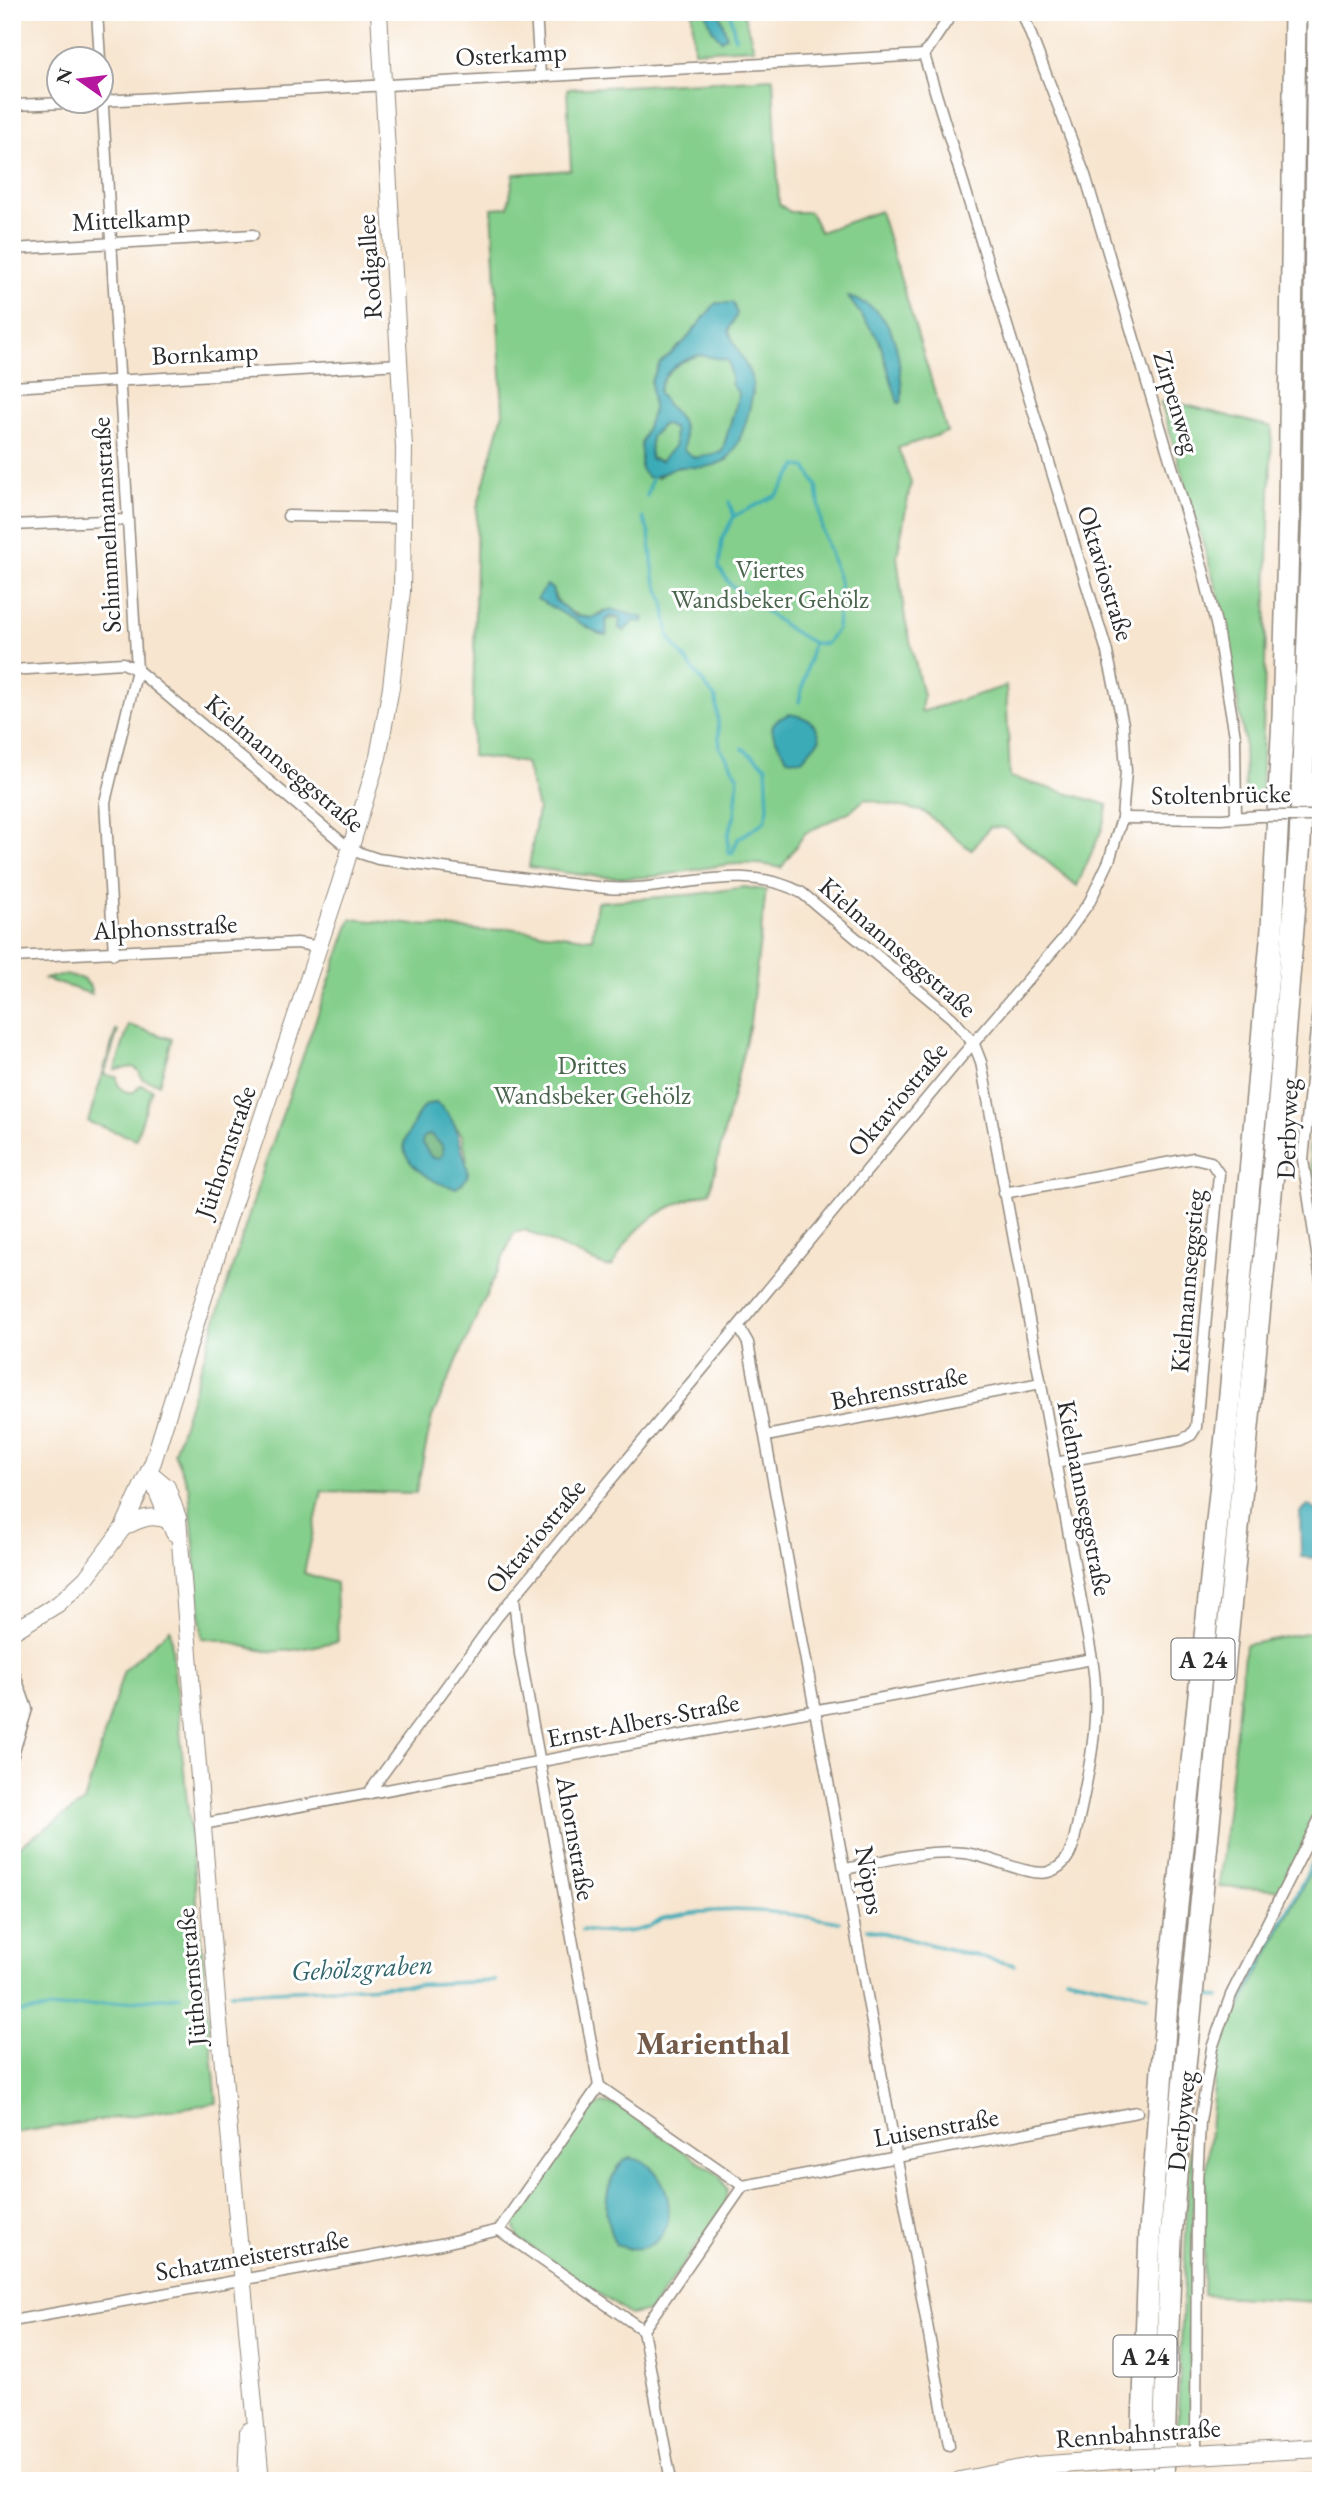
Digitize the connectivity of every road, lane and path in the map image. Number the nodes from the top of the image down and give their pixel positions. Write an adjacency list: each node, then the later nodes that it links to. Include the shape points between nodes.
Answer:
1 (97, 12): 8 (street)
2 (379, 12): 11 (main road, Rodigallee)
3 (536, 12): 10 (street)
4 (953, 12): 9 (street)
5 (1022, 12): 29 (street, Zirpenweg, via 1086,175 1203,570 1236,736)
6 (1295, 12): 74 (highway, A 24, via 1289,512 1272,929 1229,1406 1167,2002 1149,2244)
7 (1318, 12): 75 (highway, A 24, via 1313,511 1300,842 1272,1186 1183,2087 1171,2238)
8 (99, 46)
9 (924, 55): 10 (street, Osterkamp); 30 (street, Oktaviostraße, via 1106,648 1123,724)
10 (540, 75): 11 (street, Osterkamp)
11 (383, 84): 12 (street, Osterkamp); 19 (main road, Rodigallee)
12 (116, 100)
13 (46, 104): 14 (street)
14 (12, 106)
15 (103, 116): 17 (street, Schimmelmannstraße)
16 (253, 235): 17 (street, Mittelkamp)
17 (113, 243): 18 (street, Mittelkamp); 20 (street, Schimmelmannstraße)
18 (12, 248)
19 (400, 364): 20 (street, Bornkamp); 23 (main road, Rodigallee)
20 (121, 381): 21 (street, Bornkamp); 24 (street, Schimmelmannstraße)
21 (12, 387)
22 (288, 516): 23 (street)
23 (405, 518): 31 (main road, Rodigallee, via 391,687 378,757)
24 (126, 520): 25 (street); 27 (street, Schimmelmannstraße)
25 (12, 525)
26 (12, 670): 27 (street, Kielmannseggstraße, via 123,663)
27 (136, 670): 31 (street, Kielmannseggstraße); 33 (street, Schimmelmannstraße, via 105,802)
28 (1320, 816): 29 (street, Stoltenbrücke, bridge)
29 (1236, 817): 30 (street, Stoltenbrücke)
30 (1122, 818): 36 (street, Oktaviostraße, via 1110,861 1090,901)
31 (351, 849): 32 (main road, Jüthornstraße); 36 (street, Kielmannseggstraße, via 378,859 611,888 748,876 777,881 802,893 952,1018)
32 (320, 947): 33 (street, Alphonsstraße, via 298,943); 43 (main road, Jüthornstraße)
33 (114, 954): 34 (street, Alphonsstraße)
34 (12, 957)
35 (1321, 980): 38 (street, Derbyweg, via 1303,1160)
36 (974, 1044): 37 (street, Kielmannseggstraße); 39 (street, Oktaviostraße)
37 (1004, 1193): 40 (street, Kielmannseggstraße); 42 (street, Kielmannseggstieg, via 1195,1158 1211,1162 1219,1174 1196,1427 1181,1440)
38 (1321, 1280)
39 (738, 1327): 41 (street, Nöpps, via 748,1343); 47 (street, Oktaviostraße)
40 (1041, 1383): 41 (street, Behrensstraße); 42 (street, Kielmannseggstraße)
41 (766, 1436): 51 (street, Nöpps)
42 (1055, 1464): 49 (street, Kielmannseggstraße)
43 (149, 1472): 44 (main road, Jüthornstraße); 45 (main road); 46 (main road, Jüthornstraße, via 172,1496)
44 (169, 1521): 45 (main road, via 146,1517); 46 (main road, Jüthornstraße)
45 (123, 1528): 48 (main road, via 72,1593)
46 (179, 1552): 56 (main road, Jüthornstraße)
47 (514, 1598): 53 (street, Ahornstraße); 54 (street, Oktaviostraße)
48 (12, 1632)
49 (1092, 1660): 51 (street, Ernst-Albers-Straße); 57 (street, Kielmannseggstraße, via 1094,1724 1079,1818 1073,1845 1058,1868 1038,1872 987,1856 947,1852)
50 (12, 1667): 52 (street, via 27,1709)
51 (817, 1710): 53 (street, Ernst-Albers-Straße); 57 (street, Nöpps)
52 (12, 1758)
53 (540, 1762): 54 (street, Ernst-Albers-Straße); 58 (street, Ahornstraße)
54 (368, 1794): 56 (street, Ernst-Albers-Straße)
55 (1321, 1816): 69 (street, Derbyweg, via 1231,1995 1212,2048 1198,2158)
56 (202, 1824): 63 (main road, Jüthornstraße)
57 (845, 1869): 60 (street, Nöpps)
58 (599, 2086): 61 (street); 62 (street)
59 (1137, 2112): 60 (street, Luisenstraße)
60 (898, 2157): 61 (street, Luisenstraße); 67 (street, Nöpps)
61 (743, 2186): 65 (street)
62 (499, 2230): 63 (street, Schatzmeisterstraße); 65 (street)
63 (241, 2281): 64 (street, Schatzmeisterstraße); 66 (main road, Jüthornstraße)
64 (12, 2321)
65 (643, 2330): 72 (street)
66 (251, 2397): 70 (main road, Jüthornstraße); 71 (main road, Jüthornstraße)
67 (949, 2445)
68 (1321, 2448): 69 (main road, Rennbahnstraße)
69 (1196, 2455): 73 (main road, Rennbahnstraße, bridge, via 1036,2466)
70 (247, 2481)
71 (261, 2481)
72 (671, 2481)
73 (960, 2481)
74 (1141, 2481)
75 (1163, 2481)

